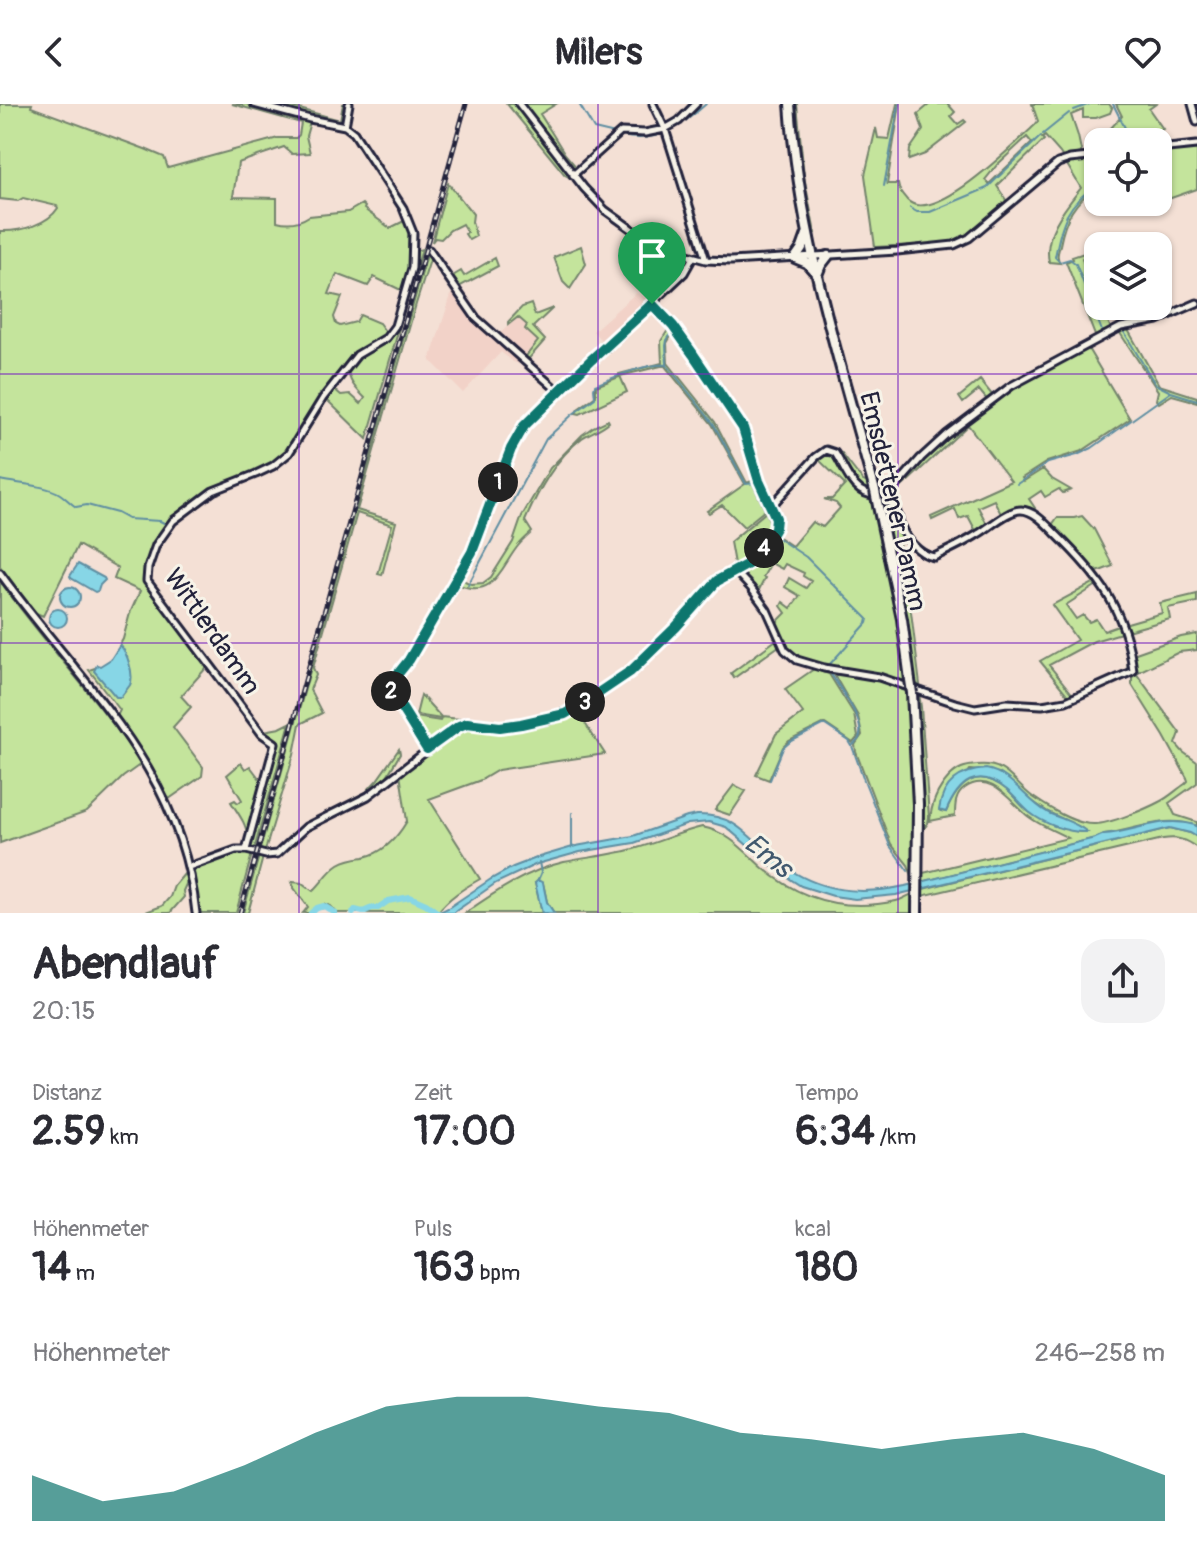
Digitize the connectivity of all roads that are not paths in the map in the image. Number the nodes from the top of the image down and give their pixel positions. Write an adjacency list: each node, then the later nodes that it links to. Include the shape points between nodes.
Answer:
1 (254, 104): 9 (street)
2 (349, 104): 9 (street)
3 (519, 104): 14 (street)
4 (653, 104): 10 (street)
5 (696, 104): 10 (street)
6 (790, 104): 15 (main road, Emsdettener Damm)
7 (1192, 104): 8 (street)
8 (1197, 122)
9 (345, 126): 31 (street, Wittlerdamm, via 361,141 403,208 416,246 393,330 357,355 289,453 273,466 222,486 166,528 147,575 262,734 275,743)
10 (665, 129): 14 (street, via 621,132); 21 (street)
11 (1197, 145): 12 (street)
12 (1172, 148)
13 (1084, 158): 17 (street, via 1058,163 954,245)
14 (573, 175): 18 (street, via 630,230)
15 (807, 233): 19 (main road, Emsdettener Damm); 20 (main road)
16 (429, 250): 25 (street, via 476,318)
17 (828, 256): 19 (street); 22 (main road)
18 (693, 257): 21 (street); 24 (street)
19 (812, 257): 20 (street); 22 (main road, Emsdettener Damm)
20 (795, 258): 21 (street); 22 (main road)
21 (706, 260)
22 (817, 275): 26 (main road, Emsdettener Damm, bridge)
23 (1197, 303): 26 (street, via 1158,320 1121,327 1011,386 946,435)
24 (652, 304): 25 (street); 27 (street, via 743,428)
25 (558, 391): 30 (street, via 518,435 475,546 389,685)
26 (882, 502): 27 (street, via 857,488 835,453 826,450); 28 (street, via 897,511 904,533 929,557 1013,512 1036,516 1097,578 1124,628 1133,671 1066,701 975,708 955,703 879,677 797,660 785,650 767,610); 34 (main road, Emsdettener Damm, bridge, via 912,693)
27 (771, 505): 28 (street, via 776,523 766,545)
28 (735, 571): 30 (street, via 717,581 631,671 580,706 521,724 467,723)
29 (0, 573): 32 (street, via 135,747 164,795)
30 (427, 749): 31 (street, via 368,796 300,832 277,854)
31 (246, 850): 32 (street)
32 (189, 867): 33 (street)
33 (196, 913)
34 (917, 913)

